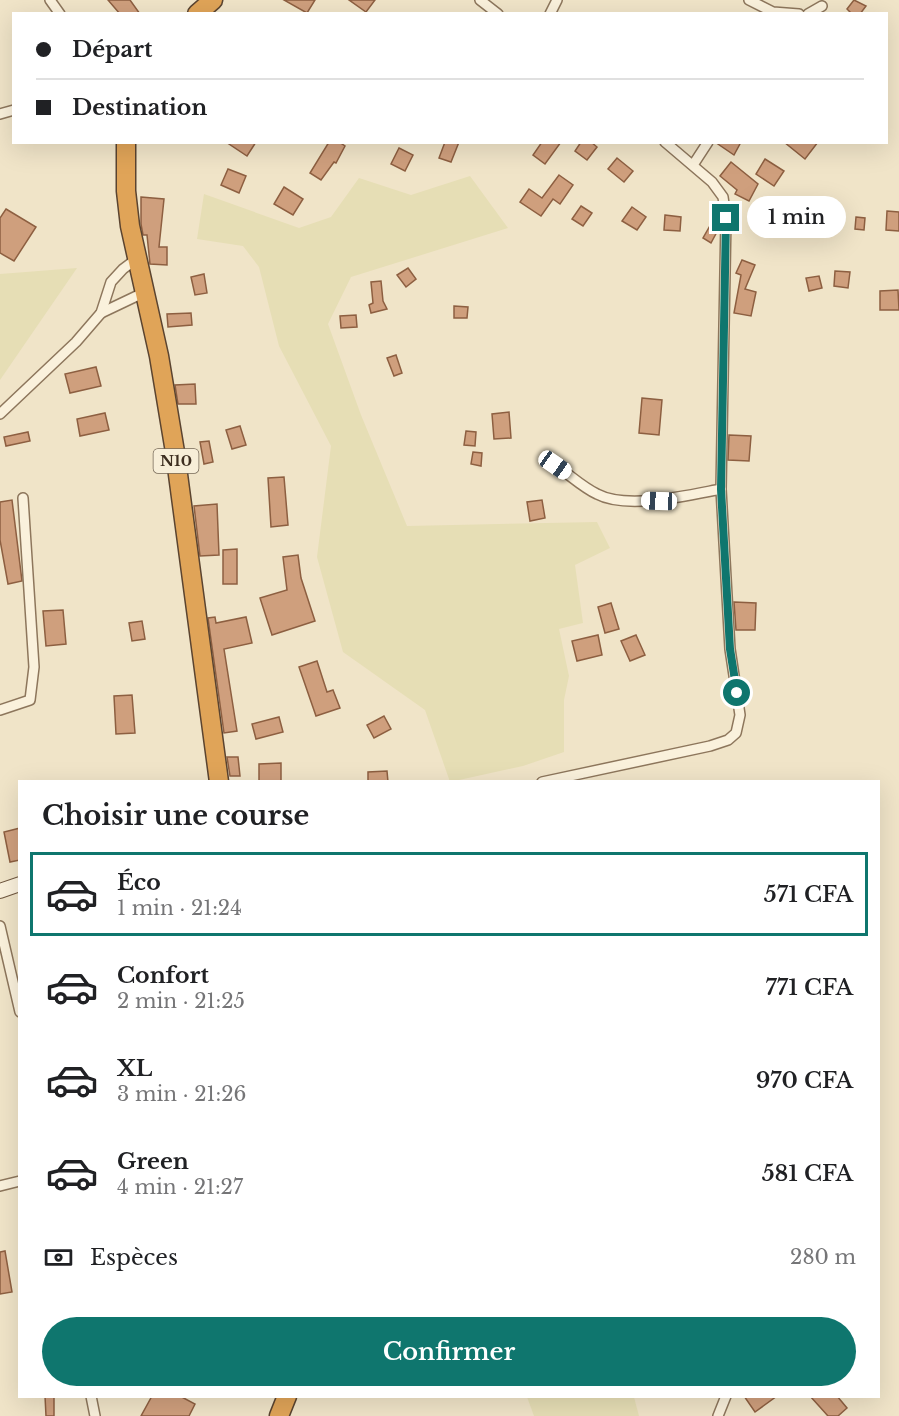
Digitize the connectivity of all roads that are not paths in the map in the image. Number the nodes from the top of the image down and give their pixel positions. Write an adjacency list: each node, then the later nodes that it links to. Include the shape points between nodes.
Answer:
1 (213, 0): 5 (highway)
2 (480, 0): 6 (street)
3 (749, 0): 7 (street)
4 (822, 6): 8 (street)
5 (199, 12)
6 (495, 12)
7 (773, 12)
8 (812, 12)
9 (126, 144): 13 (highway, N10, via 126,191)
10 (667, 144): 12 (street)
11 (707, 144): 12 (street)
12 (693, 165): 18 (street, via 723,197 726,218)
13 (135, 260): 14 (highway, N10); 15 (street, via 111,282)
14 (143, 293): 15 (street); 21 (highway, N10, via 159,356 175,452)
15 (101, 313): 16 (street)
16 (0, 414)
17 (555, 465): 18 (street, via 599,496 659,501)
18 (721, 489): 22 (street, via 730,649 740,715 736,733 710,747)
19 (23, 498): 20 (street, via 34,667 30,700)
20 (0, 710)
21 (219, 780)
22 (552, 780)
23 (18, 885): 24 (street)
24 (0, 891)
25 (0, 926): 26 (street)
26 (18, 1003)
27 (18, 1182): 28 (street)
28 (0, 1186)
29 (91, 1398): 32 (street)
30 (286, 1398): 33 (highway)
31 (725, 1398): 34 (street)
32 (95, 1416)
33 (279, 1416)
34 (718, 1416)

